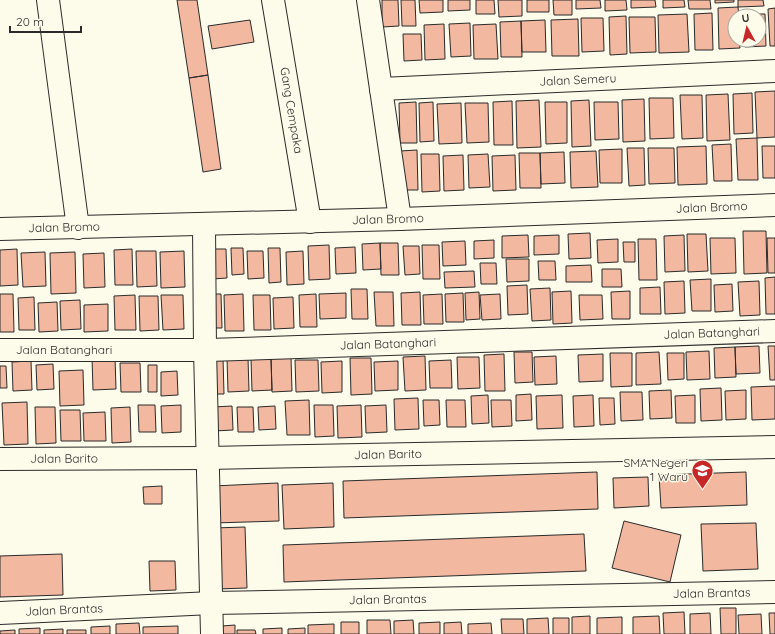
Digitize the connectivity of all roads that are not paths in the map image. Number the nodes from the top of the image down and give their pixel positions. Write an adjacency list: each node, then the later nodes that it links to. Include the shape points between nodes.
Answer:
1 (48, 0): 10 (street)
2 (273, 0): 8 (street, Gang Cempaka)
3 (368, 0): 5 (street)
4 (775, 71): 5 (street, Jalan Semeru)
5 (381, 89): 7 (street)
6 (775, 205): 7 (street, Jalan Bromo)
7 (400, 220): 8 (street, Jalan Bromo)
8 (310, 222): 9 (street, Jalan Bromo)
9 (204, 225): 10 (street, Jalan Bromo); 14 (street)
10 (78, 228): 11 (street, Jalan Bromo)
11 (0, 229)
12 (775, 331): 14 (street, Jalan Batanghari)
13 (0, 350): 14 (street, Jalan Batanghari)
14 (205, 350): 16 (street)
15 (775, 447): 16 (street, Jalan Barito)
16 (208, 458): 17 (street, Jalan Barito); 19 (street)
17 (0, 459)
18 (775, 592): 19 (street, Jalan Brantas)
19 (212, 603): 20 (street, Jalan Brantas); 21 (street)
20 (0, 613)
21 (212, 634)

